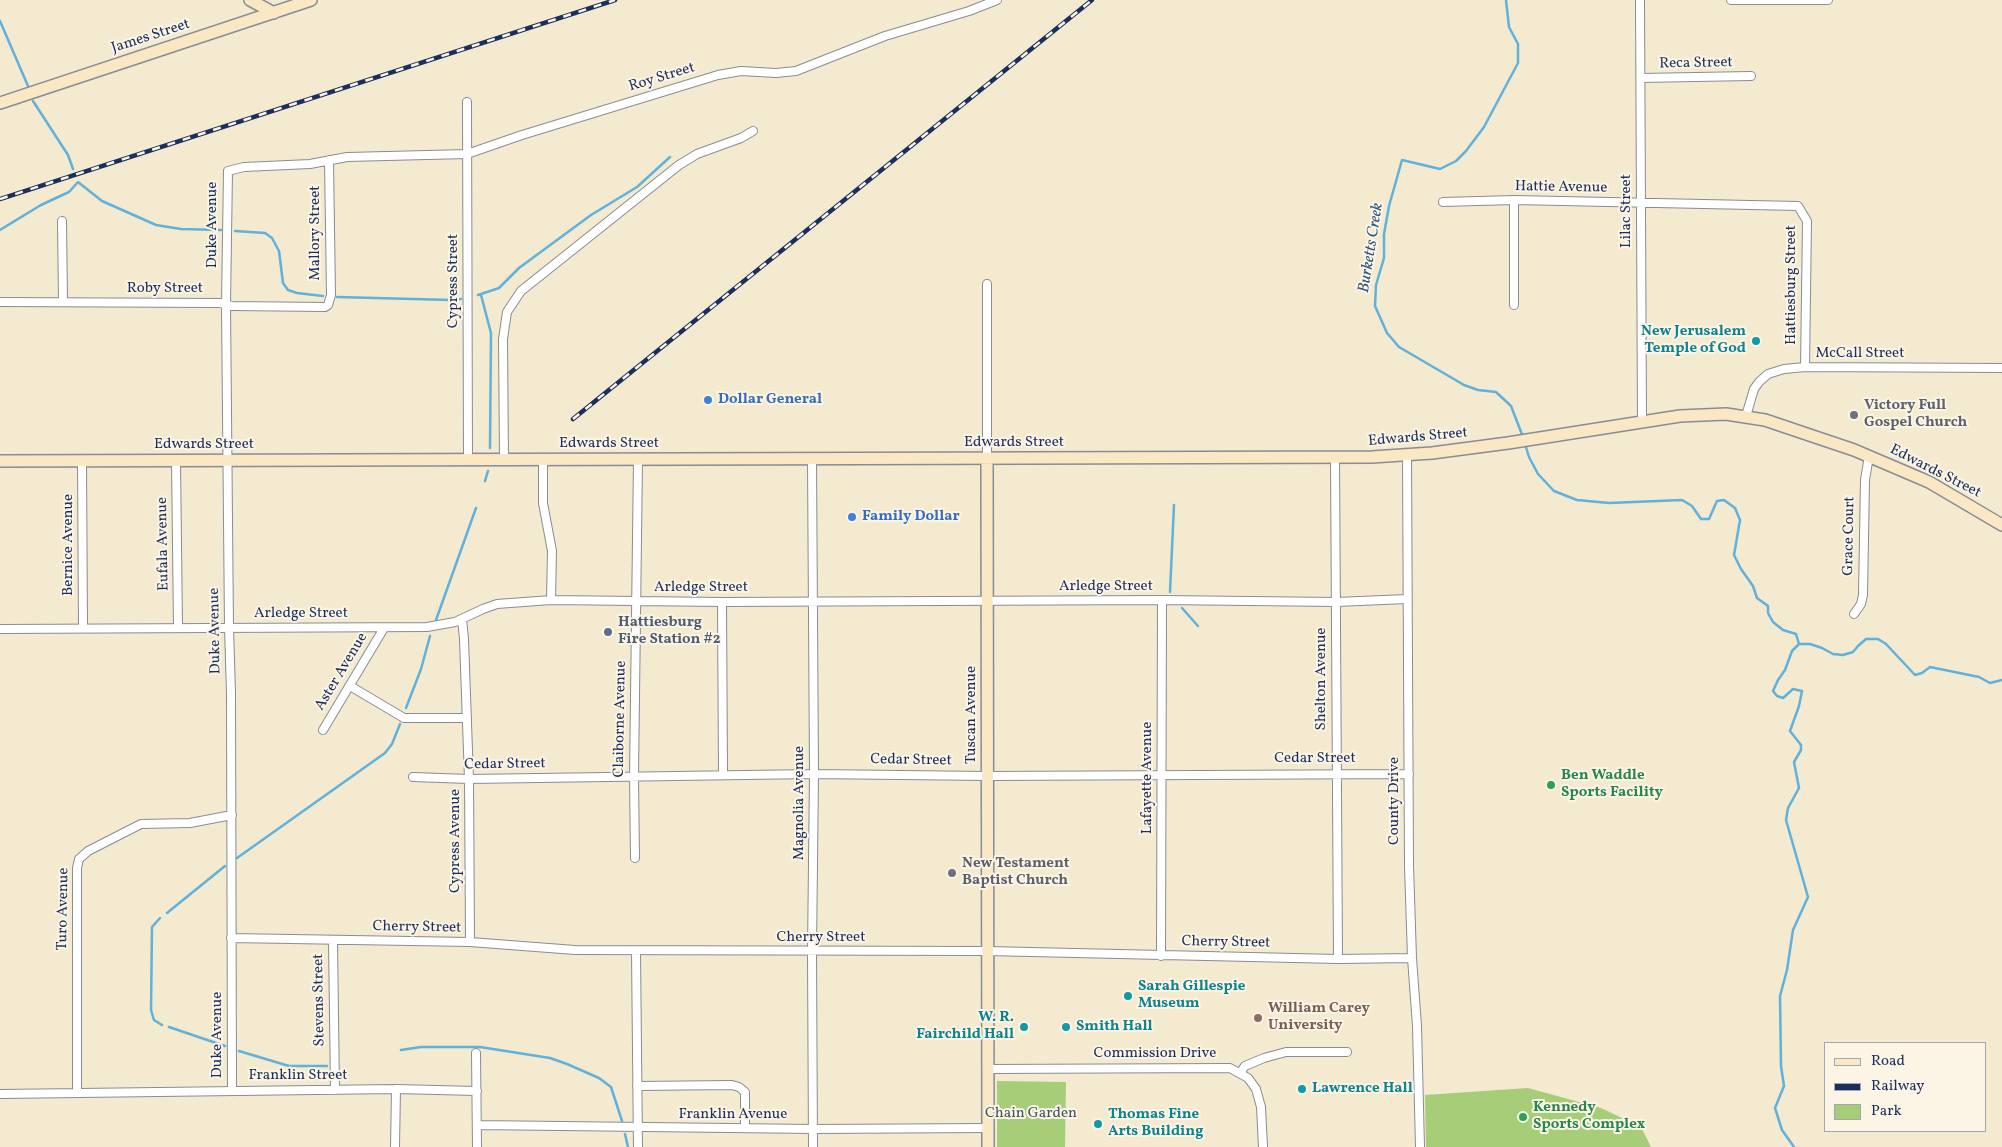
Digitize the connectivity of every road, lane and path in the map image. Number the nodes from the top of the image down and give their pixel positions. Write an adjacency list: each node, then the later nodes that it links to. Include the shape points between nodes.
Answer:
1 (250, 0): 7 (main road)
2 (311, 0): 7 (main road, James Street)
3 (997, 0): 13 (street, Roy Street, via 886,36 796,71 740,71 718,76)
4 (1640, 0): 9 (street, Lilac Street)
5 (1731, 0): 6 (street)
6 (1828, 0)
7 (274, 13): 11 (main road, James Street)
8 (1751, 76): 9 (street, Reca Street)
9 (1641, 78): 18 (street, Lilac Street)
10 (467, 102): 13 (street, Cypress Street)
11 (0, 103)
12 (753, 131): 39 (street, via 697,154 680,165 521,291 507,312 503,339)
13 (467, 154): 14 (street, Roy Street); 34 (street, Cypress Street)
14 (329, 160): 15 (street, Roy Street); 25 (street, Mallory Street, via 331,295)
15 (228, 170): 24 (street, Duke Avenue)
16 (1514, 200): 17 (street, Hattie Avenue); 18 (street, Hattie Avenue); 26 (street)
17 (1443, 202)
18 (1641, 203): 19 (street, Hattie Avenue); 30 (street, Lilac Street)
19 (1798, 206): 27 (street, Hattiesburg Street, via 1807,221)
20 (62, 221): 23 (street)
21 (987, 284): 36 (street, Tuscan Avenue)
22 (0, 302): 23 (street, Roby Street)
23 (63, 302): 24 (street, Roby Street)
24 (226, 304): 25 (street, Roby Street, via 321,308); 38 (street, Duke Avenue)
25 (328, 305)
26 (1514, 305)
27 (1805, 367): 28 (street, McCall Street); 29 (street, McCall Street, via 1784,369 1764,376 1754,389)
28 (2002, 368)
29 (1746, 416): 30 (main road, Edwards Street, via 1693,415); 32 (main road, Edwards Street, via 1784,425)
30 (1642, 422): 31 (main road, Edwards Street)
31 (1407, 455): 33 (main road, Edwards Street); 45 (street, County Drive)
32 (1869, 456): 44 (main road, Edwards Street, via 1929,482); 53 (street, Grace Court, via 1865,480 1862,595 1861,604)
33 (1335, 458): 36 (main road, Edwards Street); 52 (street, Shelton Avenue)
34 (468, 459): 38 (main road, Edwards Street); 39 (main road, Edwards Street)
35 (812, 459): 36 (main road, Edwards Street); 41 (main road, Edwards Street); 50 (street, Magnolia Avenue)
36 (987, 459): 51 (main road, Tuscan Avenue)
37 (176, 460): 38 (main road, Edwards Street); 43 (main road, Edwards Street); 56 (street, Eufala Avenue)
38 (228, 460): 57 (street, Duke Avenue)
39 (504, 460): 40 (main road, Edwards Street)
40 (543, 460): 41 (main road, Edwards Street); 46 (street, via 543,503 552,551)
41 (638, 460): 48 (street, Claiborne Avenue)
42 (0, 461): 43 (main road, Edwards Street)
43 (82, 461): 55 (street, Bernice Avenue)
44 (2002, 525)
45 (1407, 599): 52 (street, Arledge Street); 67 (street, County Drive)
46 (551, 600): 48 (street, Arledge Street); 54 (street, Arledge Street, via 497,604)
47 (1162, 600): 51 (street, Arledge Street); 52 (street, Arledge Street); 66 (street, Lafayette Avenue)
48 (636, 601): 49 (street, Arledge Street); 68 (street, Claiborne Avenue)
49 (722, 602): 50 (street, Arledge Street); 64 (street)
50 (813, 602): 51 (street, Arledge Street); 65 (street, Magnolia Avenue)
51 (987, 602): 69 (main road, Tuscan Avenue)
52 (1336, 602): 63 (street, Shelton Avenue)
53 (1854, 614)
54 (462, 619): 58 (street, Arledge Street, via 435,627); 61 (street, Cypress Avenue)
55 (82, 628): 56 (street, Arledge Street); 59 (street, Arledge Street)
56 (178, 628): 57 (street, Arledge Street)
57 (229, 628): 58 (street, Arledge Street); 72 (street, Duke Avenue)
58 (384, 628): 60 (street, Aster Avenue)
59 (0, 629)
60 (350, 686): 61 (street, via 404,718); 62 (street, Aster Avenue)
61 (467, 718): 71 (street, Cypress Avenue)
62 (323, 730)
63 (1336, 773): 66 (street, Cedar Street); 67 (street, Cedar Street); 82 (street, Shelton Avenue)
64 (723, 774): 65 (street, Cedar Street); 68 (street, Cedar Street)
65 (814, 774): 69 (street, Cedar Street); 79 (street, Magnolia Avenue)
66 (1161, 774): 69 (street, Cedar Street); 80 (street, Lafayette Avenue)
67 (1408, 774): 81 (street, County Drive)
68 (634, 776): 71 (street, Cedar Street); 73 (street, Claiborne Avenue)
69 (988, 776): 78 (main road, Tuscan Avenue)
70 (412, 777): 71 (street, Cedar Street)
71 (469, 779): 76 (street, Cypress Avenue)
72 (232, 815): 74 (street, Duke Avenue); 92 (street, Turo Avenue, via 190,823 141,824 88,851 79,859)
73 (635, 858)
74 (231, 938): 75 (street, Cherry Street); 89 (street, Duke Avenue)
75 (332, 940): 76 (street, Cherry Street); 90 (street, Stevens Street)
76 (470, 942): 77 (street, Cherry Street, via 549,949)
77 (636, 951): 79 (street, Cherry Street); 87 (street)
78 (987, 951): 79 (street, Cherry Street); 80 (street, Cherry Street); 85 (main road, Tuscan Avenue)
79 (812, 952): 98 (street, Magnolia Avenue)
80 (1161, 956): 82 (street, Cherry Street)
81 (1412, 958): 82 (street, Cherry Street); 105 (street, County Drive)
82 (1338, 959)
83 (1347, 1052): 86 (street, via 1286,1052 1245,1066)
84 (476, 1053): 91 (street)
85 (988, 1069): 86 (street, Commission Drive, via 1223,1067); 97 (main road, Tuscan Avenue)
86 (1240, 1072): 104 (street, via 1252,1083 1259,1098)
87 (637, 1086): 95 (street); 96 (street, via 739,1087 745,1092)
88 (396, 1089): 90 (street, Franklin Street); 91 (street, Franklin Street); 99 (street)
89 (232, 1090): 90 (street, Franklin Street); 92 (street, Franklin Street)
90 (335, 1090)
91 (477, 1091): 94 (street)
92 (77, 1093): 93 (street, Franklin Street)
93 (0, 1094)
94 (477, 1125): 95 (street, Franklin Avenue); 100 (street)
95 (638, 1128): 96 (street, Franklin Avenue); 101 (street)
96 (745, 1128): 98 (street, Franklin Avenue)
97 (988, 1128): 98 (street, Franklin Avenue); 103 (main road, Tuscan Avenue)
98 (813, 1129): 102 (street, Magnolia Avenue)
99 (395, 1147)
100 (477, 1147)
101 (638, 1147)
102 (814, 1147)
103 (988, 1147)
104 (1263, 1147)
105 (1420, 1147)

